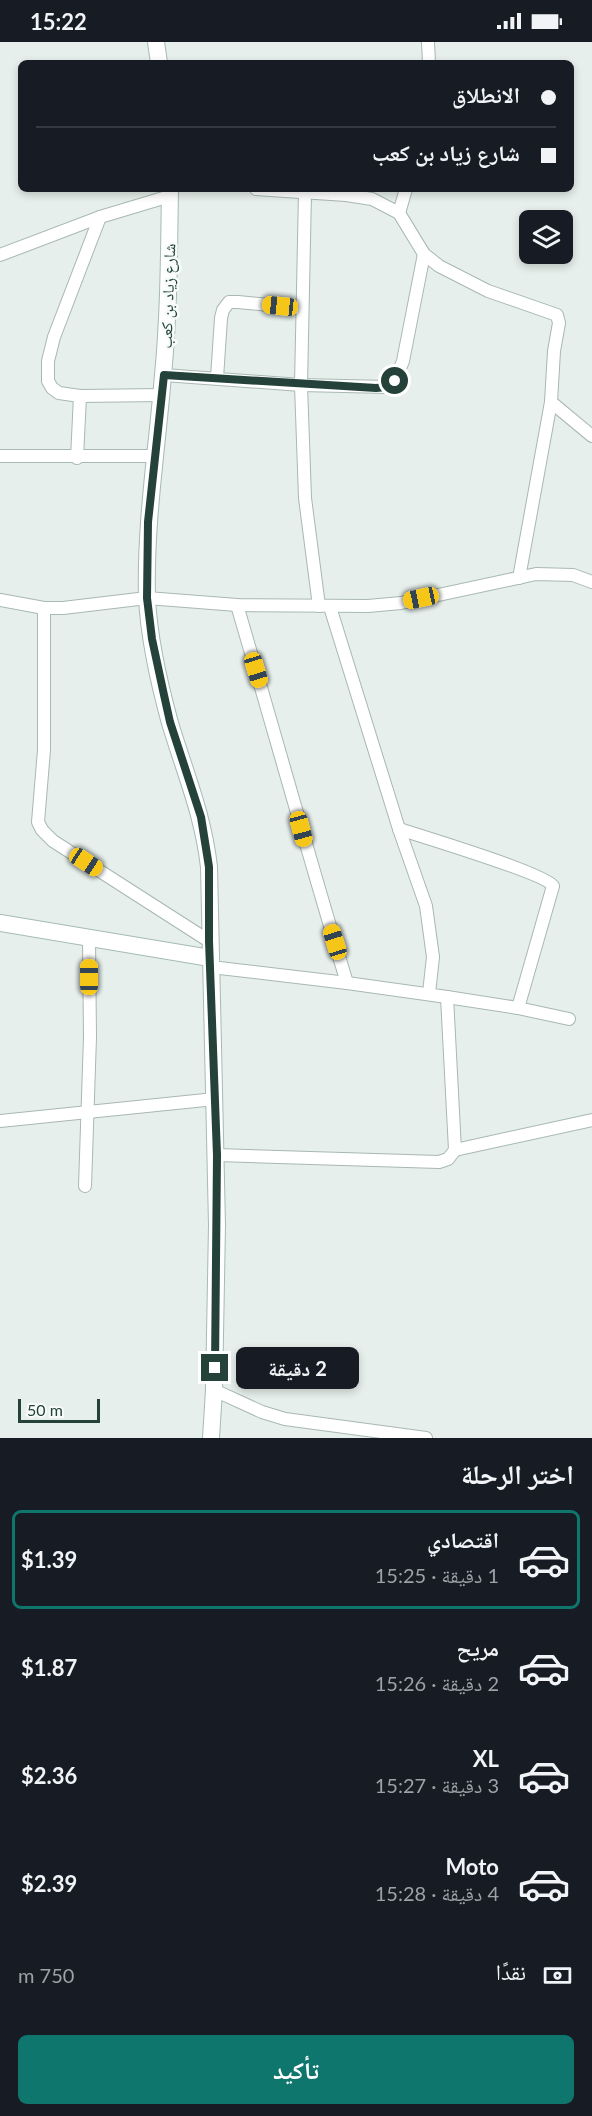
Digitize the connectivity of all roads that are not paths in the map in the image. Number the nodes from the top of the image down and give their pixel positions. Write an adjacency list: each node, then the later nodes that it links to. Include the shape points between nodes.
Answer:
1 (156, 42): 3 (street)
2 (428, 42): 4 (street)
3 (159, 60)
4 (429, 60)
5 (170, 192): 10 (street); 14 (street, شارع زياد بن كعب)
6 (293, 192): 8 (street)
7 (405, 192): 9 (street)
8 (305, 193): 9 (street, via 372,199); 13 (street)
9 (399, 213): 11 (street)
10 (100, 217): 12 (street); 18 (street, via 48,361 51,388)
11 (424, 254): 16 (street, via 404,361 395,381 376,388); 19 (street, via 474,284 557,315)
12 (0, 255)
13 (302, 308): 15 (street, via 229,303 222,310); 16 (street)
14 (164, 375): 15 (street); 17 (street, شارع زياد بن كعب)
15 (217, 378): 16 (street)
16 (301, 385): 29 (street, via 305,498)
17 (161, 395): 18 (street); 22 (street, شارع زياد بن كعب)
18 (80, 396): 23 (street)
19 (551, 402): 20 (street); 24 (street)
20 (592, 436)
21 (0, 456): 23 (street)
22 (154, 456): 23 (street); 26 (street, شارع زياد بن كعب)
23 (77, 458)
24 (519, 578): 25 (street, via 555,573); 29 (street, via 401,603)
25 (592, 582)
26 (147, 598): 28 (street); 30 (street); 34 (street, شارع زياد بن كعب, via 170,722 206,841)
27 (0, 600): 30 (street)
28 (237, 605): 29 (street); 36 (street)
29 (325, 607): 31 (street)
30 (44, 608): 34 (street, via 44,750 38,822 53,841)
31 (399, 829): 37 (street, via 426,906 433,957); 39 (street, via 552,884)
32 (0, 923): 33 (street)
33 (89, 938): 35 (street); 42 (street)
34 (209, 941): 35 (street, شارع زياد بن كعب)
35 (210, 962): 36 (street); 41 (street, شارع زياد بن كعب)
36 (347, 983): 37 (street)
37 (429, 993): 38 (street)
38 (447, 997): 39 (street); 45 (street)
39 (518, 1008): 40 (street)
40 (569, 1019)
41 (215, 1099): 42 (street); 46 (street, شارع زياد بن كعب)
42 (88, 1112): 44 (street); 47 (street)
43 (592, 1120): 45 (street)
44 (0, 1121)
45 (455, 1150): 46 (street, via 448,1159 432,1163)
46 (217, 1155): 48 (street, شارع زياد بن كعب)
47 (85, 1186)
48 (214, 1390): 49 (street, شارع زياد بن كعب); 50 (street, via 285,1419)
49 (211, 1438)
50 (426, 1438)

